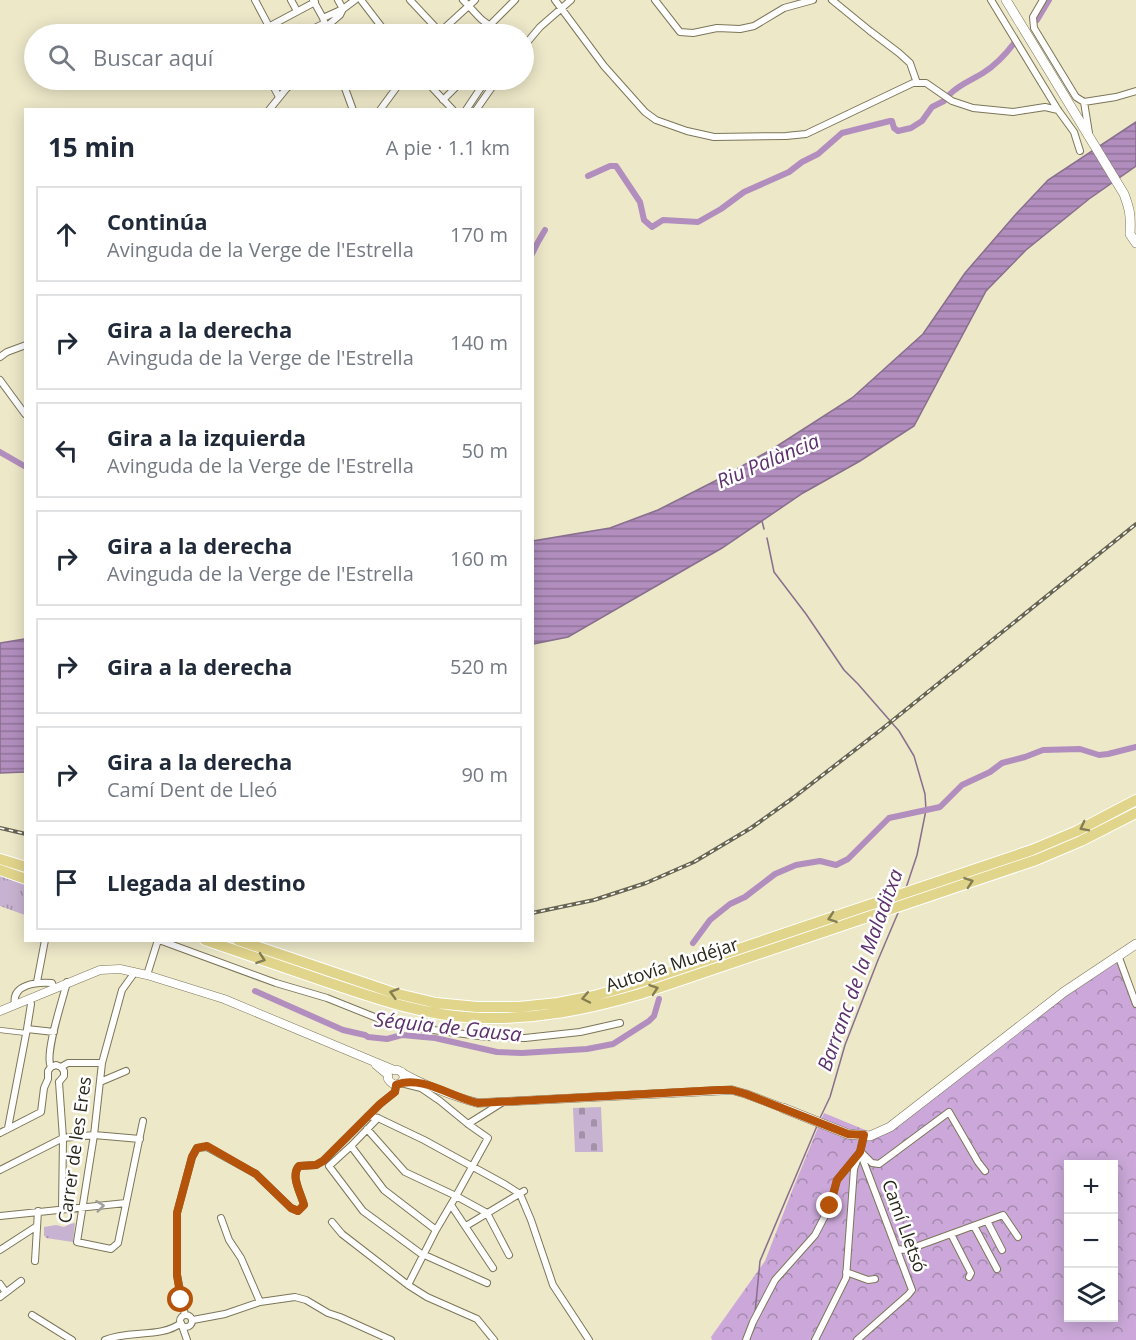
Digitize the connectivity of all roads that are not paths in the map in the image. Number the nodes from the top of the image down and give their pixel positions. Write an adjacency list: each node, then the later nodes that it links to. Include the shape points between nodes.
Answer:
1 (255, 0): 24 (street)
2 (291, 0): 22 (street)
3 (338, 0): 21 (street)
4 (355, 0): 21 (street)
5 (361, 0): 26 (street)
6 (410, 0): 27 (street)
7 (463, 0): 19 (street)
8 (475, 0): 19 (street)
9 (515, 0): 30 (street)
10 (555, 0): 20 (street)
11 (571, 0): 20 (street)
12 (655, 0): 13 (street, via 680,32 693,33 754,26 784,8)
13 (813, 0)
14 (832, 0): 32 (street, via 910,63)
15 (991, 0): 51 (street)
16 (1006, 0): 52 (main road)
17 (1043, 0): 44 (street, via 1033,17 1034,28 1076,96)
18 (314, 1): 22 (street); 23 (street)
19 (469, 6): 28 (street); 29 (street)
20 (561, 8): 31 (street); 32 (street, via 645,112 687,132 714,137 806,134)
21 (343, 9): 23 (street)
22 (297, 11): 25 (street)
23 (325, 23)
24 (268, 24)
25 (273, 24)
26 (379, 24)
27 (431, 24)
28 (449, 24)
29 (488, 24)
30 (492, 24)
31 (534, 34)
32 (917, 83): 51 (street, via 926,83 952,101 973,108 1013,112 1045,107)
33 (275, 90): 42 (street)
34 (286, 90): 42 (street)
35 (345, 90): 46 (street)
36 (394, 90): 47 (street)
37 (434, 90): 43 (street)
38 (452, 90): 43 (street)
39 (479, 90): 49 (street)
40 (490, 90): 50 (street)
41 (1136, 91): 44 (street)
42 (279, 97): 45 (street)
43 (442, 100): 48 (street)
44 (1084, 102): 52 (street)
45 (271, 108)
46 (351, 108)
47 (381, 108)
48 (451, 108)
49 (467, 108)
50 (477, 108)
51 (1058, 110): 53 (street, via 1074,132)
52 (1093, 143): 54 (main road)
53 (1080, 151)
54 (1124, 194): 55 (main road); 56 (main road)
55 (1136, 204)
56 (1134, 215): 57 (main road, via 1130,234)
57 (1136, 243)
58 (24, 346): 59 (street)
59 (1, 356)
60 (0, 380): 61 (street)
61 (24, 413)
62 (1136, 800): 68 (highway, Autovía Mudéjar, one-way to 68, via 1077,831)
63 (1136, 813): 68 (highway, Autovía Mudéjar, one-way to 63, via 1036,860)
64 (0, 859): 65 (highway)
65 (24, 866)
66 (0, 870): 67 (highway)
67 (24, 878)
68 (914, 896): 72 (highway, Autovía Mudéjar, one-way to 68, via 392,1004 480,1018 520,1018 608,1003 879,913); 73 (highway, Autovía Mudéjar, one-way to 73, via 887,899 594,996 519,1007 436,1003 394,993)
69 (45, 942): 78 (street)
70 (157, 942): 77 (street)
71 (163, 942): 85 (street, via 410,1027 525,1038)
72 (211, 942)
73 (244, 942)
74 (1136, 944): 75 (main road)
75 (1118, 955): 82 (street); 107 (main road, via 890,1127)
76 (135, 972): 77 (street); 79 (street, via 100,970); 89 (street, Carrer de les Eres, via 122,990)
77 (147, 975): 93 (street, via 224,999 368,1058)
78 (37, 982): 80 (street, via 52,982); 83 (street, via 17,992)
79 (67, 982): 80 (street); 88 (street)
80 (54, 988): 81 (street)
81 (29, 999): 83 (street); 87 (street)
82 (1136, 1004)
83 (15, 1005): 84 (street)
84 (0, 1011)
85 (620, 1023)
86 (0, 1030): 87 (street)
87 (27, 1031): 88 (street); 103 (street)
88 (54, 1032): 90 (street, via 48,1062)
89 (102, 1063): 91 (street, via 68,1063); 96 (street, Carrer de les Eres)
90 (51, 1067): 91 (street); 94 (street)
91 (61, 1067): 95 (street, via 64,1076)
92 (126, 1071): 96 (street)
93 (396, 1078): 97 (street, via 427,1084 466,1101); 99 (street); 102 (street, via 421,1088)
94 (48, 1079): 95 (street); 103 (street, via 41,1112)
95 (59, 1082): 108 (street)
96 (100, 1082): 106 (street, Carrer de les Eres)
97 (503, 1102): 98 (street, via 732,1090); 102 (street)
98 (783, 1108): 107 (main road, via 848,1134)
99 (368, 1116): 100 (street); 151 (street, via 323,1161 299,1166 295,1171 304,1205 298,1211 256,1174 207,1146 197,1148 177,1213 177,1275)
100 (378, 1118): 104 (street); 112 (street)
101 (143, 1121): 109 (street)
102 (468, 1124): 112 (street, via 488,1138)
103 (8, 1128): 105 (street)
104 (368, 1129): 110 (street); 116 (street, via 405,1172)
105 (0, 1133)
106 (94, 1135): 108 (street); 109 (street); 119 (street, Carrer de les Eres)
107 (864, 1135): 111 (street)
108 (63, 1138): 113 (street); 120 (street)
109 (140, 1139): 117 (street)
110 (351, 1146): 130 (street, via 384,1190); 137 (street, via 329,1166 363,1211)
111 (860, 1152): 114 (street, via 879,1164 949,1112); 133 (street, Camí Lletsó); 141 (street, via 854,1170); 160 (street, via 837,1180 830,1206 815,1235 775,1280)
112 (473, 1167): 115 (street); 116 (street)
113 (0, 1170)
114 (985, 1171)
115 (522, 1193): 122 (street); 159 (street, via 553,1285)
116 (456, 1196): 118 (street); 122 (street)
117 (126, 1203): 119 (street, one-way to 117); 119 (street, Carrer de les Eres, via 118,1243 111,1249 77,1242)
118 (451, 1205): 128 (street); 130 (street)
119 (82, 1208): 120 (street)
120 (62, 1210): 121 (street)
121 (38, 1211): 123 (street); 127 (street)
122 (487, 1214): 128 (street); 136 (street)
123 (0, 1216)
124 (221, 1218): 149 (street)
125 (987, 1221): 129 (street); 132 (street, via 1004,1215); 135 (street)
126 (332, 1222): 147 (street)
127 (38, 1226): 134 (street); 138 (street)
128 (466, 1226): 139 (street)
129 (974, 1226): 131 (street); 140 (street)
130 (436, 1230): 137 (street)
131 (951, 1234): 133 (street, via 907,1250); 142 (street, via 969,1267)
132 (1018, 1237)
133 (897, 1249): 162 (street, Camí Lletsó, via 912,1290)
134 (0, 1250)
135 (1002, 1250)
136 (509, 1254)
137 (423, 1255): 145 (street); 147 (street)
138 (35, 1261)
139 (493, 1268)
140 (997, 1269)
141 (846, 1272): 143 (street); 161 (street)
142 (969, 1277)
143 (875, 1279)
144 (21, 1281): 148 (street)
145 (487, 1283)
146 (0, 1284): 148 (street)
147 (408, 1285): 158 (street, via 477,1319)
148 (3, 1294)
149 (260, 1302): 152 (street); 157 (street, via 306,1300)
150 (33, 1315): 154 (street)
151 (185, 1315): 152 (street); 153 (street)
152 (192, 1320): 153 (street, via 188,1326)
153 (181, 1323): 155 (street, via 162,1332); 156 (street)
154 (72, 1340)
155 (105, 1340)
156 (187, 1340)
157 (391, 1340)
158 (494, 1340)
159 (589, 1340)
160 (746, 1340)
161 (815, 1340)
162 (857, 1340)

